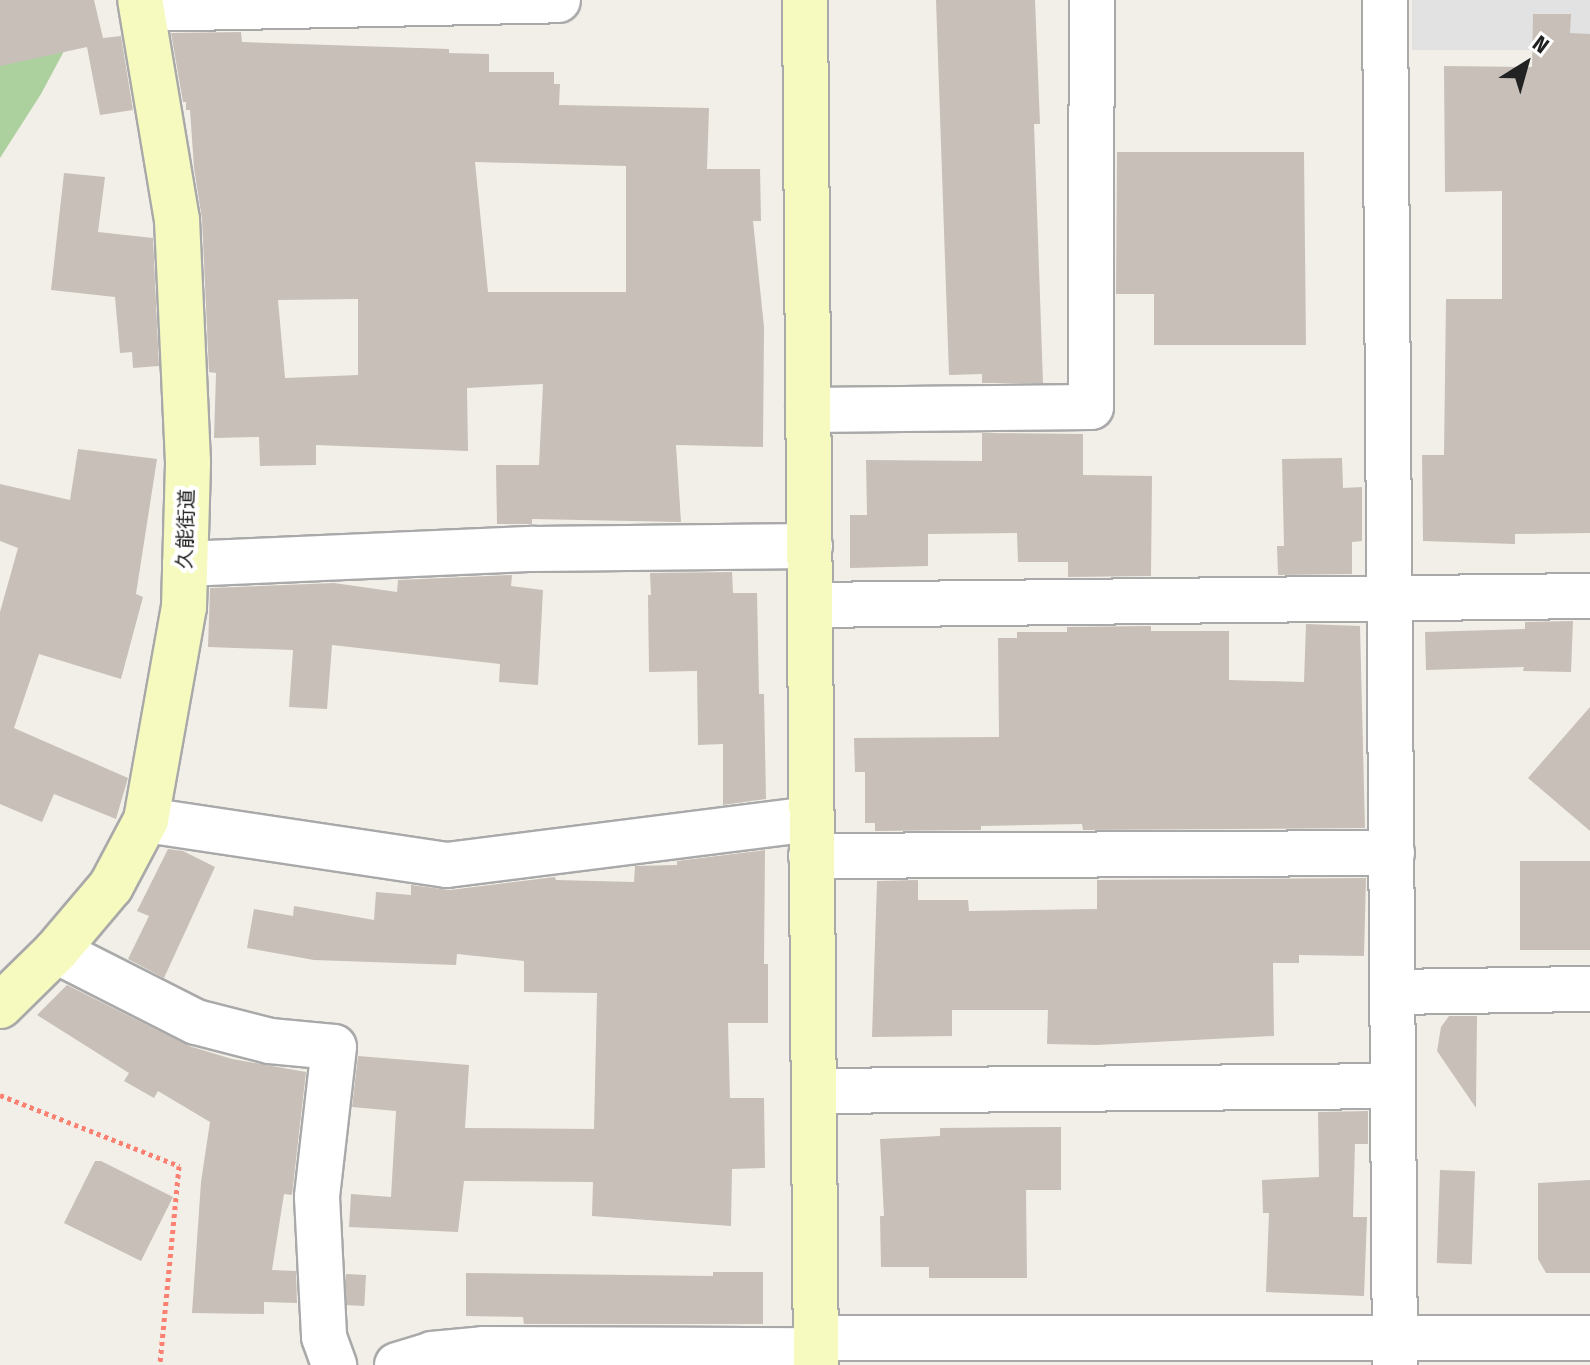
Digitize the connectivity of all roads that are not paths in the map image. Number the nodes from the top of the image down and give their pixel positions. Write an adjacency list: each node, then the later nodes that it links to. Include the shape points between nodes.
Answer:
1 (558, 0): 5 (street)
2 (805, 0): 7 (street)
3 (1092, 0): 7 (street, via 1091,407)
4 (1385, 0): 11 (street)
5 (480, 1): 6 (street)
6 (141, 4): 9 (street, 久能街道, via 177,220 188,462)
7 (808, 410): 8 (street)
8 (810, 546): 9 (street, via 534,549); 12 (street)
9 (185, 564): 13 (street, 久能街道, via 184,607)
10 (1590, 596): 11 (street)
11 (1391, 597): 12 (street); 15 (street)
12 (810, 605): 14 (street)
13 (146, 820): 14 (street, via 447,865); 16 (street, 久能街道, via 111,886)
14 (811, 838): 15 (street); 21 (street)
15 (1392, 853): 18 (street)
16 (56, 951): 19 (street, 久能街道); 26 (street, via 196,1022 270,1041 334,1047 317,1197 324,1337)
17 (1590, 989): 18 (street)
18 (1393, 992): 20 (street)
19 (0, 1006)
20 (1393, 1086): 21 (street); 24 (street)
21 (814, 1091): 23 (street)
22 (1590, 1338): 24 (street)
23 (816, 1351): 24 (street); 25 (street, via 483,1349)
24 (1395, 1352)
25 (420, 1361)
26 (334, 1365)

